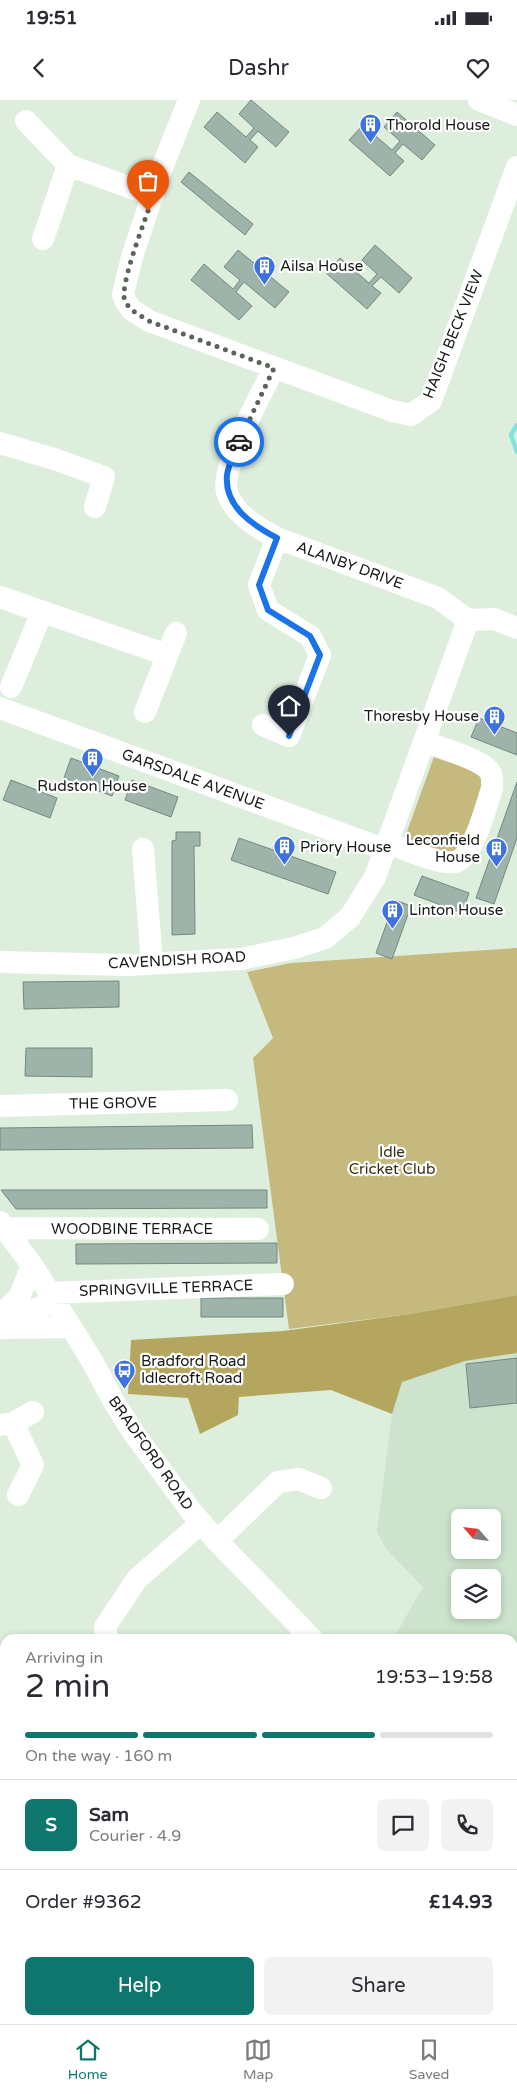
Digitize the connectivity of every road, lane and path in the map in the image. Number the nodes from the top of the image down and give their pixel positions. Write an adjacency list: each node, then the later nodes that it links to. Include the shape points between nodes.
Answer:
1 (189, 100): 7 (street)
2 (479, 100): 3 (street)
3 (517, 115)
4 (26, 121): 5 (street)
5 (68, 165): 7 (street); 8 (street)
6 (517, 167): 9 (street, HAIGH BECK VIEW, via 430,400 411,415)
7 (153, 196): 9 (street, via 132,257 123,294 126,302 149,321)
8 (43, 239)
9 (274, 368): 12 (street, ALANBY DRIVE, via 236,448 227,473 227,492 238,511)
10 (0, 444): 11 (street, via 54,459 104,478)
11 (94, 507)
12 (277, 538): 15 (street, ALANBY DRIVE, via 438,598); 22 (street, via 259,585 268,610 310,636 320,655 289,736)
13 (0, 597): 14 (street)
14 (42, 612): 18 (street); 19 (street)
15 (468, 620): 16 (street, via 494,619); 23 (street, CAVENDISH ROAD)
16 (517, 628)
17 (176, 632): 18 (street)
18 (167, 655): 21 (street)
19 (11, 687)
20 (0, 708): 24 (street, GARSDALE AVENUE)
21 (145, 712)
22 (263, 725)
23 (424, 742): 24 (street, CAVENDISH ROAD); 24 (street, via 489,770 492,788 472,846 463,859 454,862)
24 (387, 846): 27 (street, CAVENDISH ROAD, via 375,877 350,917 325,938 241,959)
25 (143, 849): 27 (street)
26 (0, 962): 27 (street, CAVENDISH ROAD)
27 (152, 963)
28 (227, 1100): 29 (street, THE GROVE)
29 (0, 1106)
30 (2, 1225): 31 (street, WOODBINE TERRACE); 32 (street, BRADFORD ROAD)
31 (258, 1229)
32 (32, 1265): 34 (street, BRADFORD ROAD); 35 (street, via 19,1298)
33 (283, 1284): 34 (street, SPRINGVILLE TERRACE)
34 (52, 1298): 36 (street, SPRINGVILLE TERRACE); 37 (street, BRADFORD ROAD)
35 (0, 1315)
36 (0, 1323)
37 (71, 1327): 38 (street); 43 (street, BRADFORD ROAD, via 135,1435)
38 (0, 1328)
39 (33, 1412): 40 (street)
40 (6, 1424): 42 (street, via 33,1465)
41 (322, 1488): 44 (street, via 298,1480 278,1482)
42 (18, 1495)
43 (201, 1523): 44 (street, BRADFORD ROAD); 45 (street, via 137,1580 104,1627)
44 (217, 1541): 46 (street, BRADFORD ROAD)
45 (106, 1634)
46 (307, 1634)

